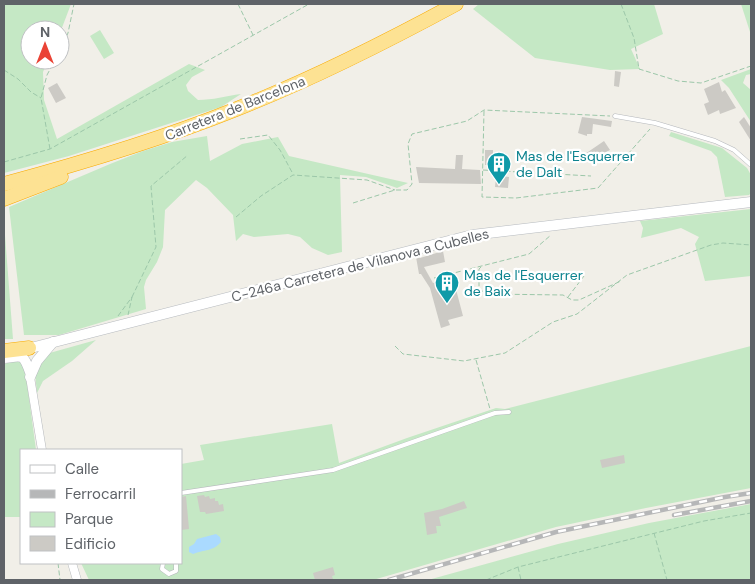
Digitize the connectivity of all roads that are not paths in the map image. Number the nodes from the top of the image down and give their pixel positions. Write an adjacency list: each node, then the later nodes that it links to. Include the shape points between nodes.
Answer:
1 (456, 4): 3 (highway, Carretera de Barcelona, via 290,86 235,110)
2 (615, 116): 4 (lane, via 655,123 715,141 734,150)
3 (119, 152): 5 (highway, Carretera de Barcelona); 6 (highway)
4 (751, 165)
5 (4, 184)
6 (4, 198)
7 (751, 202): 8 (main road, C-246a Carretera de Vilanova a Cubelles, via 472,235)
8 (53, 342): 9 (main road, C-246a Carretera de Vilanova a Cubelles); 12 (main road)
9 (31, 347): 10 (highway); 11 (main road, C-246a Carretera de Vilanova a Cubelles); 12 (main road, via 38,356); 13 (main road)
10 (4, 351)
11 (4, 358): 13 (main road, via 24,358)
12 (37, 361): 13 (main road)
13 (30, 375): 15 (street)
14 (509, 412): 16 (lane, via 491,414 333,470)
15 (42, 449)
16 (182, 492)
17 (72, 564): 21 (street)
18 (163, 564): 20 (lane, via 164,572)
19 (176, 564): 20 (lane)
20 (172, 574): 22 (lane)
21 (78, 580)
22 (173, 580)

